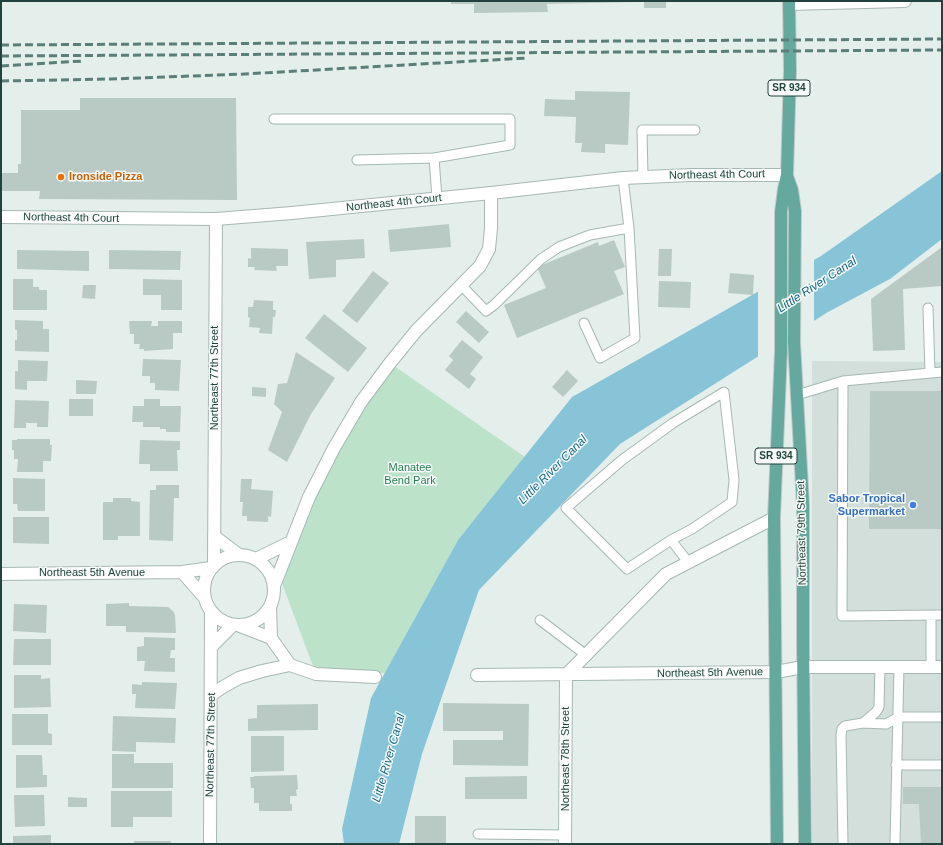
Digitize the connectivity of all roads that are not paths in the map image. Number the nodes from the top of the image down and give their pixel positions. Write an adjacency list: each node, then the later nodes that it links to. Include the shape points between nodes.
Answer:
1 (901, 1): 2 (street); 3 (street)
2 (904, 1)
3 (789, 2): 8 (main road, Northeast 79th Street / SR 934)
4 (274, 119): 6 (lane, via 510,119 510,145)
5 (695, 130): 9 (lane, via 642,130)
6 (434, 158): 7 (lane); 12 (lane)
7 (357, 160)
8 (787, 175): 9 (street, Northeast 4th Court); 22 (main road, Northeast 79th Street, via 795,211 794,342); 23 (main road, Northeast 79th Street / SR 934, via 781,212 781,351)
9 (643, 176): 10 (street, Northeast 4th Court)
10 (623, 178): 11 (street, Northeast 4th Court); 15 (lane)
11 (491, 193): 12 (street, Northeast 4th Court); 16 (street, via 489,249 480,266)
12 (437, 198): 14 (street, Northeast 4th Court)
13 (1, 217): 14 (street, Northeast 4th Court)
14 (216, 219): 24 (street, Northeast 77th Street)
15 (629, 228): 16 (lane, via 590,235 559,248 541,259 486,311); 18 (lane, via 635,338 600,358)
16 (461, 285): 26 (street, via 416,331 361,402 309,497)
17 (928, 308): 20 (lane)
18 (584, 324)
19 (942, 372): 20 (lane)
20 (930, 373): 21 (lane)
21 (842, 381): 22 (lane); 38 (lane, via 842,616)
22 (797, 396): 45 (main road, Northeast 79th Street, via 803,505)
23 (774, 518): 29 (street); 49 (main road, Northeast 79th Street / SR 934)
24 (214, 536): 27 (street); 30 (street, Northeast 77th Street)
25 (671, 540): 25 (lane, via 732,502 734,480 724,392 632,452 566,508 627,569); 29 (lane)
26 (291, 542): 28 (street); 33 (street)
27 (239, 555): 28 (street); 30 (street, via 223,558)
28 (256, 559): 33 (street, via 271,575)
29 (688, 562): 43 (street, via 666,574)
30 (212, 566): 31 (street, Northeast 5th Avenue); 34 (street, via 203,586)
31 (182, 572): 32 (street, Northeast 5th Avenue); 34 (street)
32 (1, 574)
33 (274, 586): 35 (street, via 274,598)
34 (204, 597): 36 (street)
35 (270, 606): 40 (street, via 262,617 252,624); 41 (street)
36 (211, 612): 40 (street, via 217,619); 42 (street, Northeast 77th Street)
37 (942, 615): 38 (lane)
38 (931, 616): 48 (lane)
39 (540, 620): 43 (lane)
40 (237, 626): 41 (street); 42 (street)
41 (271, 638): 44 (street)
42 (212, 646): 53 (street, Northeast 77th Street)
43 (586, 655): 51 (street)
44 (290, 665): 52 (street, via 316,674); 53 (street, via 238,678)
45 (803, 667): 46 (street, Northeast 5th Avenue); 49 (street, Northeast 5th Avenue); 63 (main road, Northeast 79th Street)
46 (880, 667): 47 (street, Northeast 5th Avenue); 56 (lane, via 879,707)
47 (899, 667): 48 (street, Northeast 5th Avenue); 54 (lane)
48 (937, 667)
49 (776, 672): 51 (street, Northeast 5th Avenue); 62 (main road, Northeast 79th Street / SR 934)
50 (477, 675): 51 (street, Northeast 5th Avenue)
51 (566, 675): 60 (street, Northeast 78th Street)
52 (375, 676)
53 (211, 696): 61 (street, Northeast 77th Street)
54 (899, 717): 55 (lane); 56 (lane, via 886,724); 57 (lane)
55 (942, 717)
56 (863, 724): 64 (lane, via 845,726 842,729)
57 (896, 765): 58 (lane); 65 (lane)
58 (942, 766)
59 (478, 834): 60 (lane)
60 (565, 839)
61 (210, 844)
62 (777, 844)
63 (805, 844)
64 (843, 844)
65 (895, 844)

